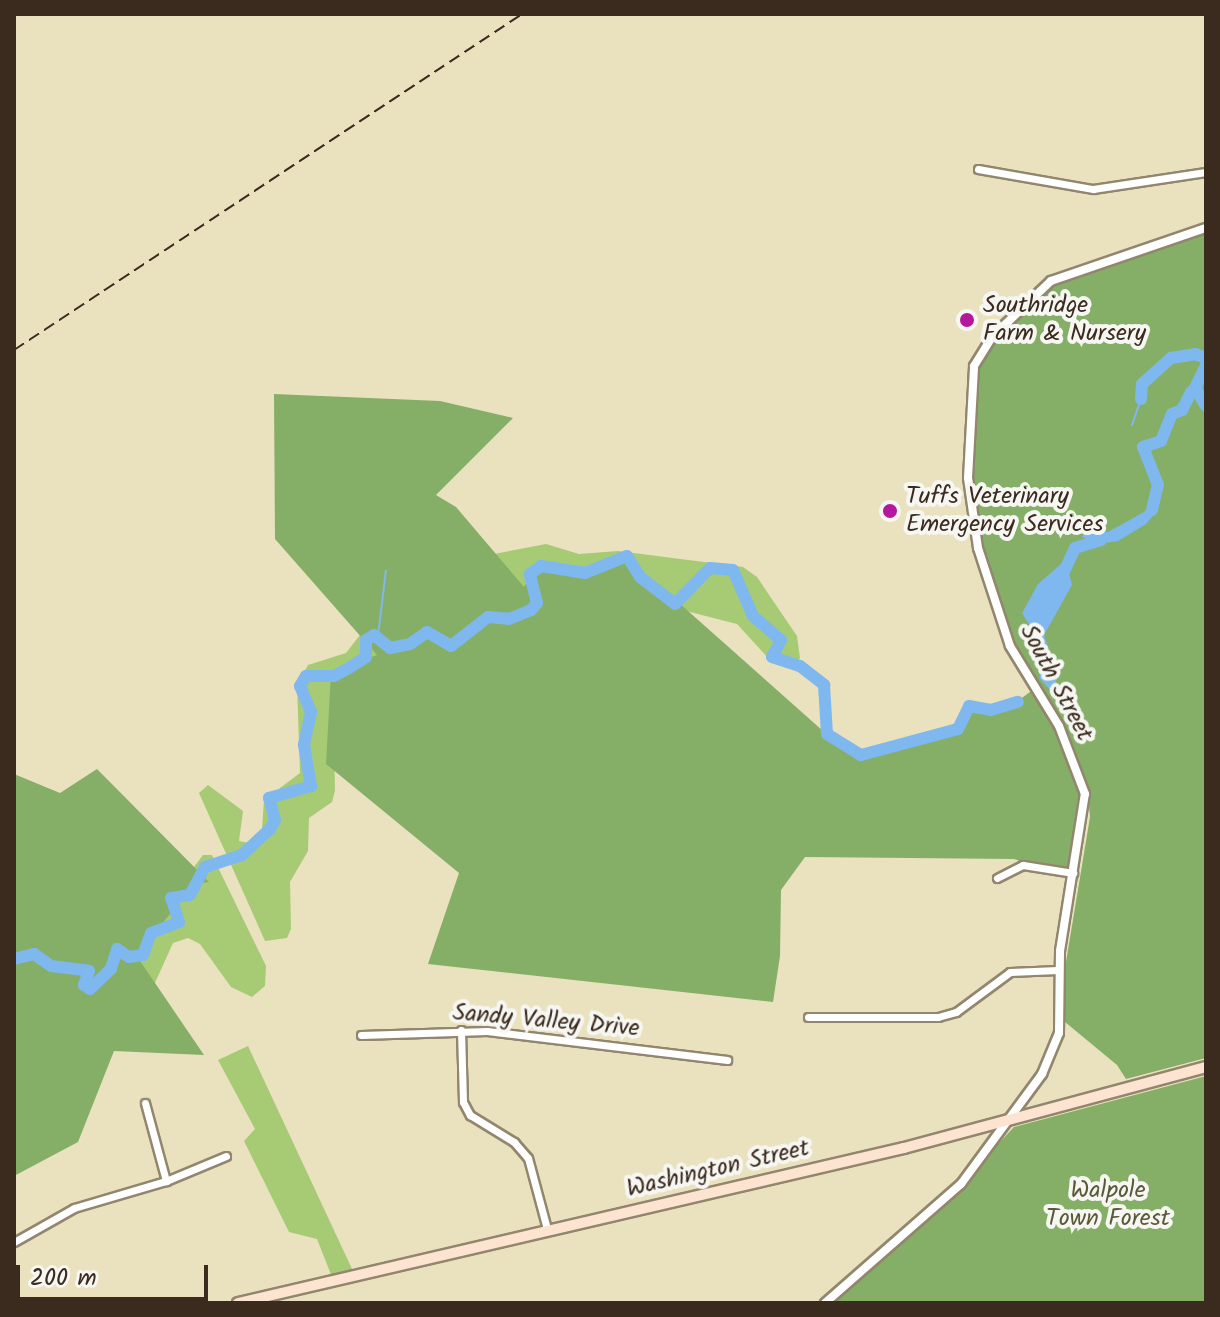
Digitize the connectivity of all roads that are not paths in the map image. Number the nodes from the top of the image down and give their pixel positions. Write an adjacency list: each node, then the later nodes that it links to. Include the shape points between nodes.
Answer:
1 (978, 169): 2 (street, via 1093,189)
2 (1206, 172)
3 (1206, 228): 4 (street, South Street, via 1041,287 993,336 972,377 968,467 973,524 1010,646 1059,726 1081,776 1085,815)
4 (1073, 873): 5 (street, via 1023,865); 6 (street, South Street)
5 (997, 878)
6 (1058, 970): 7 (street, via 1010,972 947,1016); 13 (street, South Street, via 1057,1043)
7 (808, 1017)
8 (461, 1030): 9 (street, Sandy Valley Drive); 10 (street, Sandy Valley Drive); 16 (street, via 463,1102 470,1115 514,1142 528,1158)
9 (361, 1035)
10 (727, 1060)
11 (1206, 1067): 13 (main road, Washington Street)
12 (145, 1103): 15 (street)
13 (1010, 1119): 16 (main road, Washington Street); 19 (street, South Street, via 951,1194)
14 (226, 1156): 15 (street)
15 (166, 1181): 17 (street, via 84,1204)
16 (547, 1229): 18 (main road, Washington Street)
17 (14, 1242)
18 (238, 1303)
19 (825, 1303)

